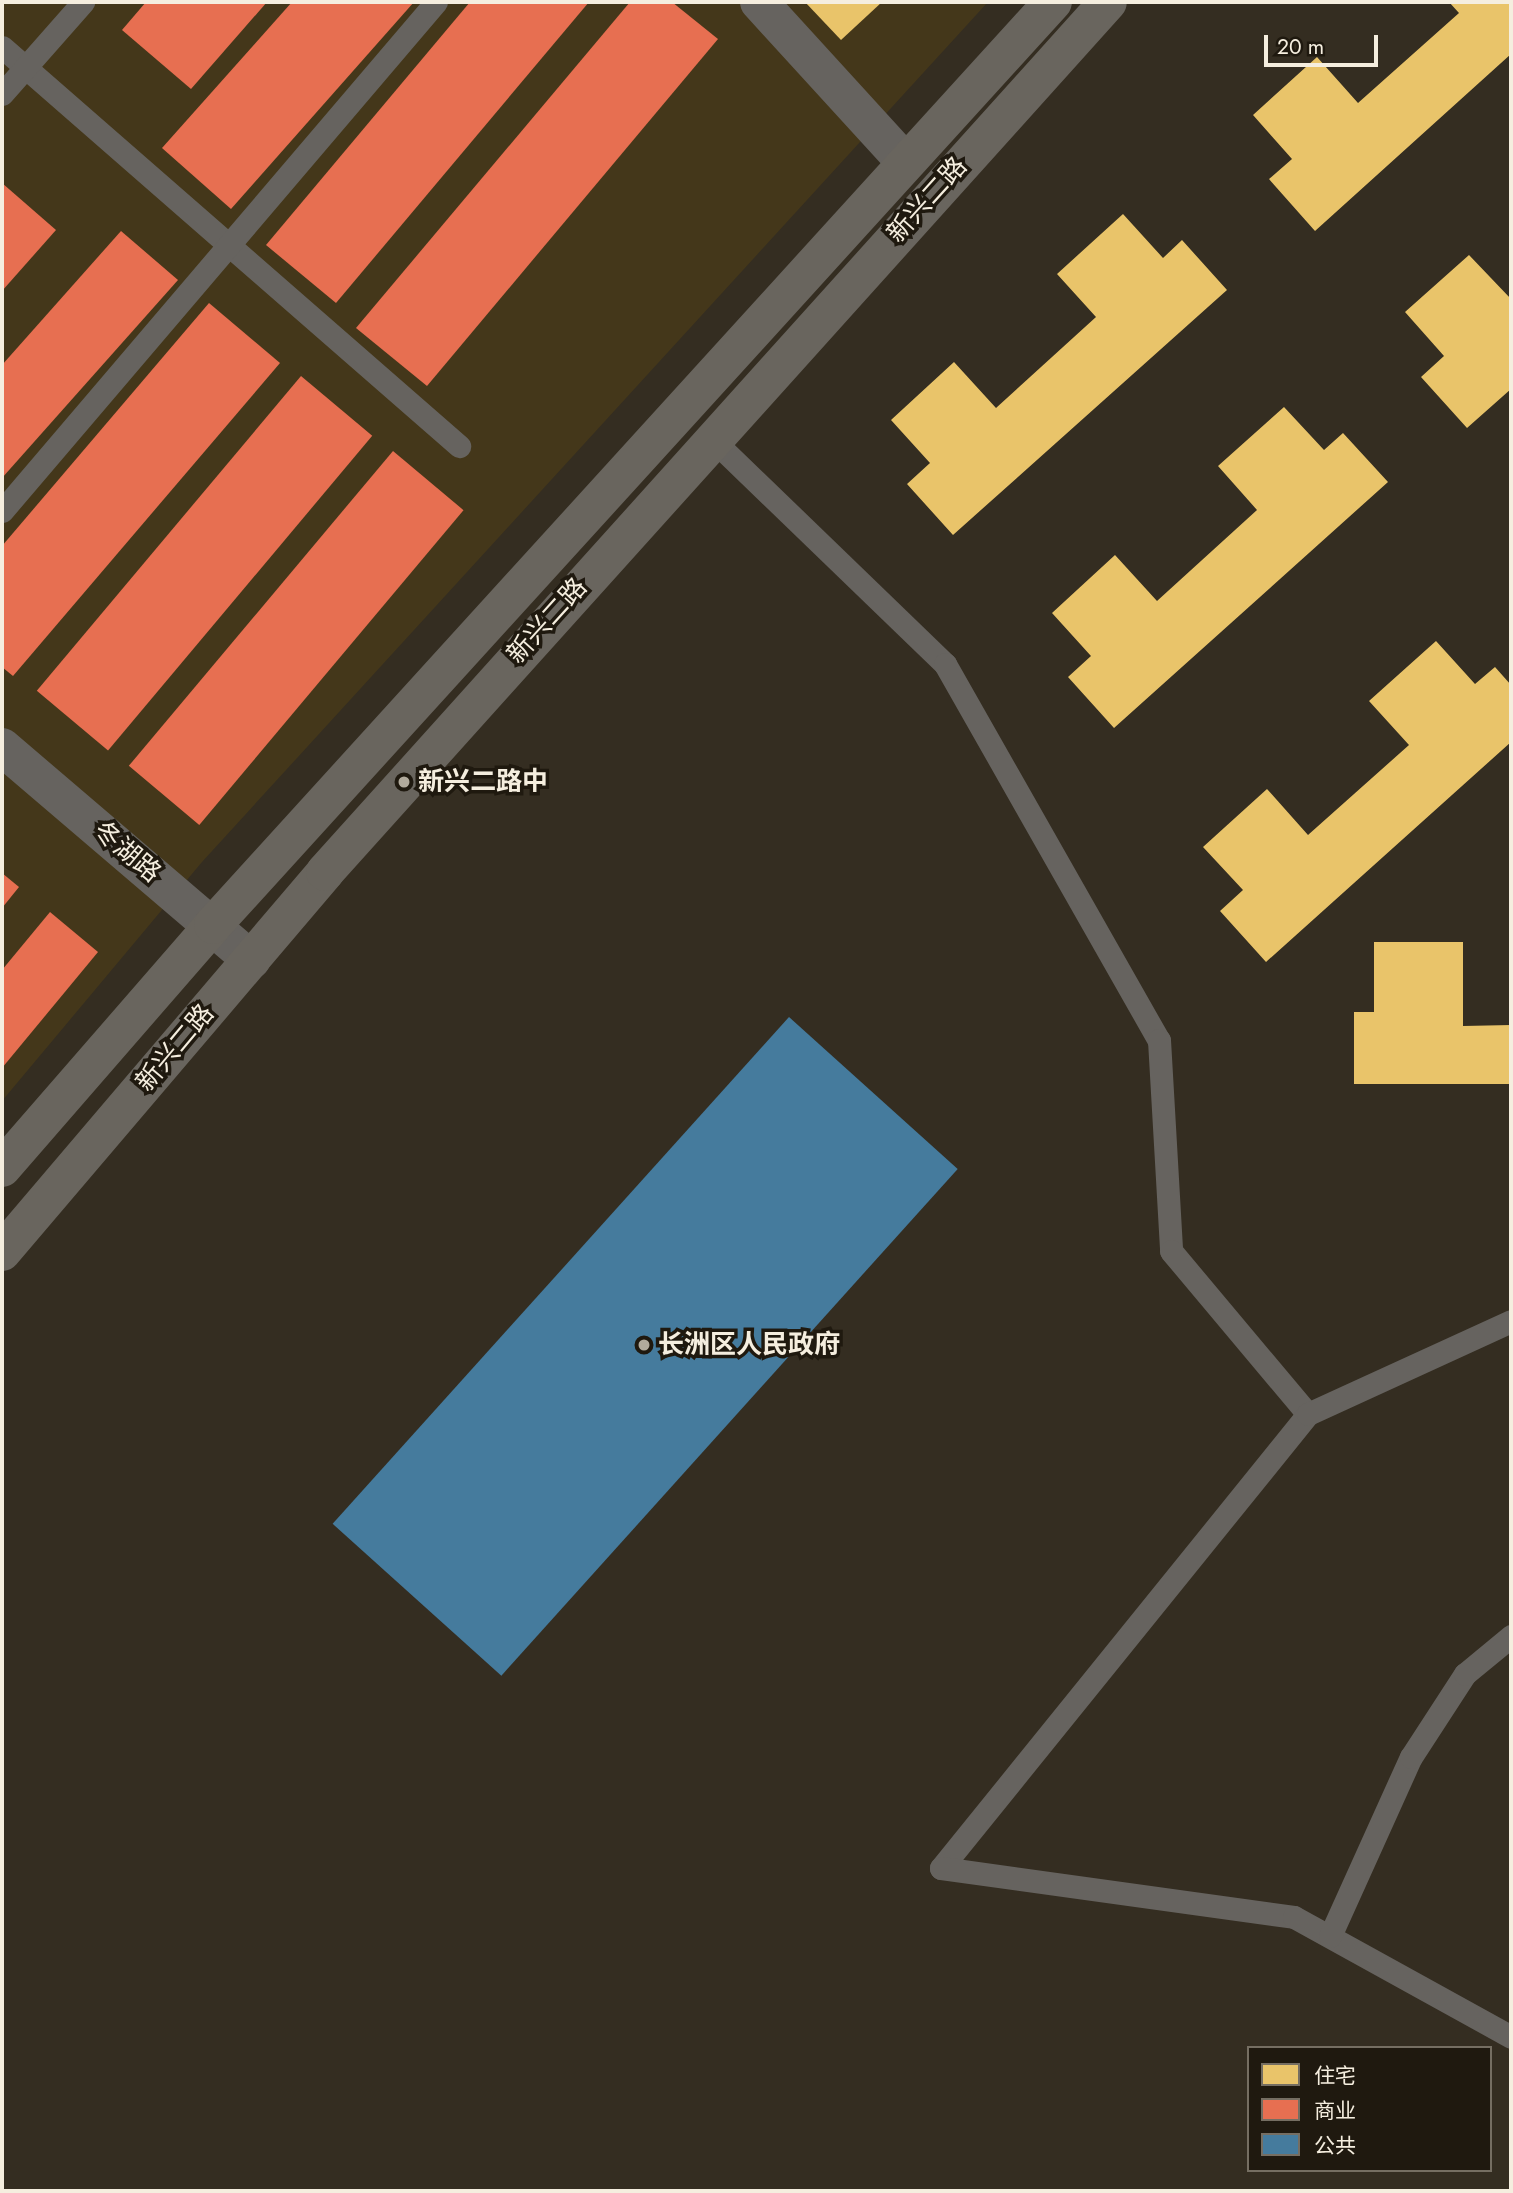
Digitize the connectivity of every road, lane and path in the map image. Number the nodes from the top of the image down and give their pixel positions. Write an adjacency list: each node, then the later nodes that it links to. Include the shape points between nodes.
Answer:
1 (83, 2): 7 (lane)
2 (436, 2): 10 (lane)
3 (759, 2): 9 (street)
4 (1053, 2): 9 (main road, 新兴二路)
5 (1108, 2): 11 (main road, 新兴二路)
6 (2, 47): 7 (lane)
7 (25, 68): 8 (lane); 10 (lane)
8 (2, 94)
9 (904, 161): 15 (main road, 新兴二路)
10 (228, 245): 12 (lane); 13 (lane)
11 (710, 437): 16 (main road, 新兴二路); 20 (lane, via 945,664 1159,1040 1171,1251)
12 (459, 446)
13 (2, 511)
14 (2, 747): 15 (street, 冬湖路)
15 (213, 925): 16 (street, 冬湖路); 17 (main road, 新兴二路)
16 (251, 960): 18 (main road, 新兴二路)
17 (2, 1168)
18 (2, 1252)
19 (1511, 1321): 20 (lane)
20 (1308, 1414): 22 (lane, via 941,1868 1294,1917)
21 (1511, 1636): 22 (lane, via 1465,1674 1412,1757)
22 (1329, 1936): 23 (lane)
23 (1511, 2037)

